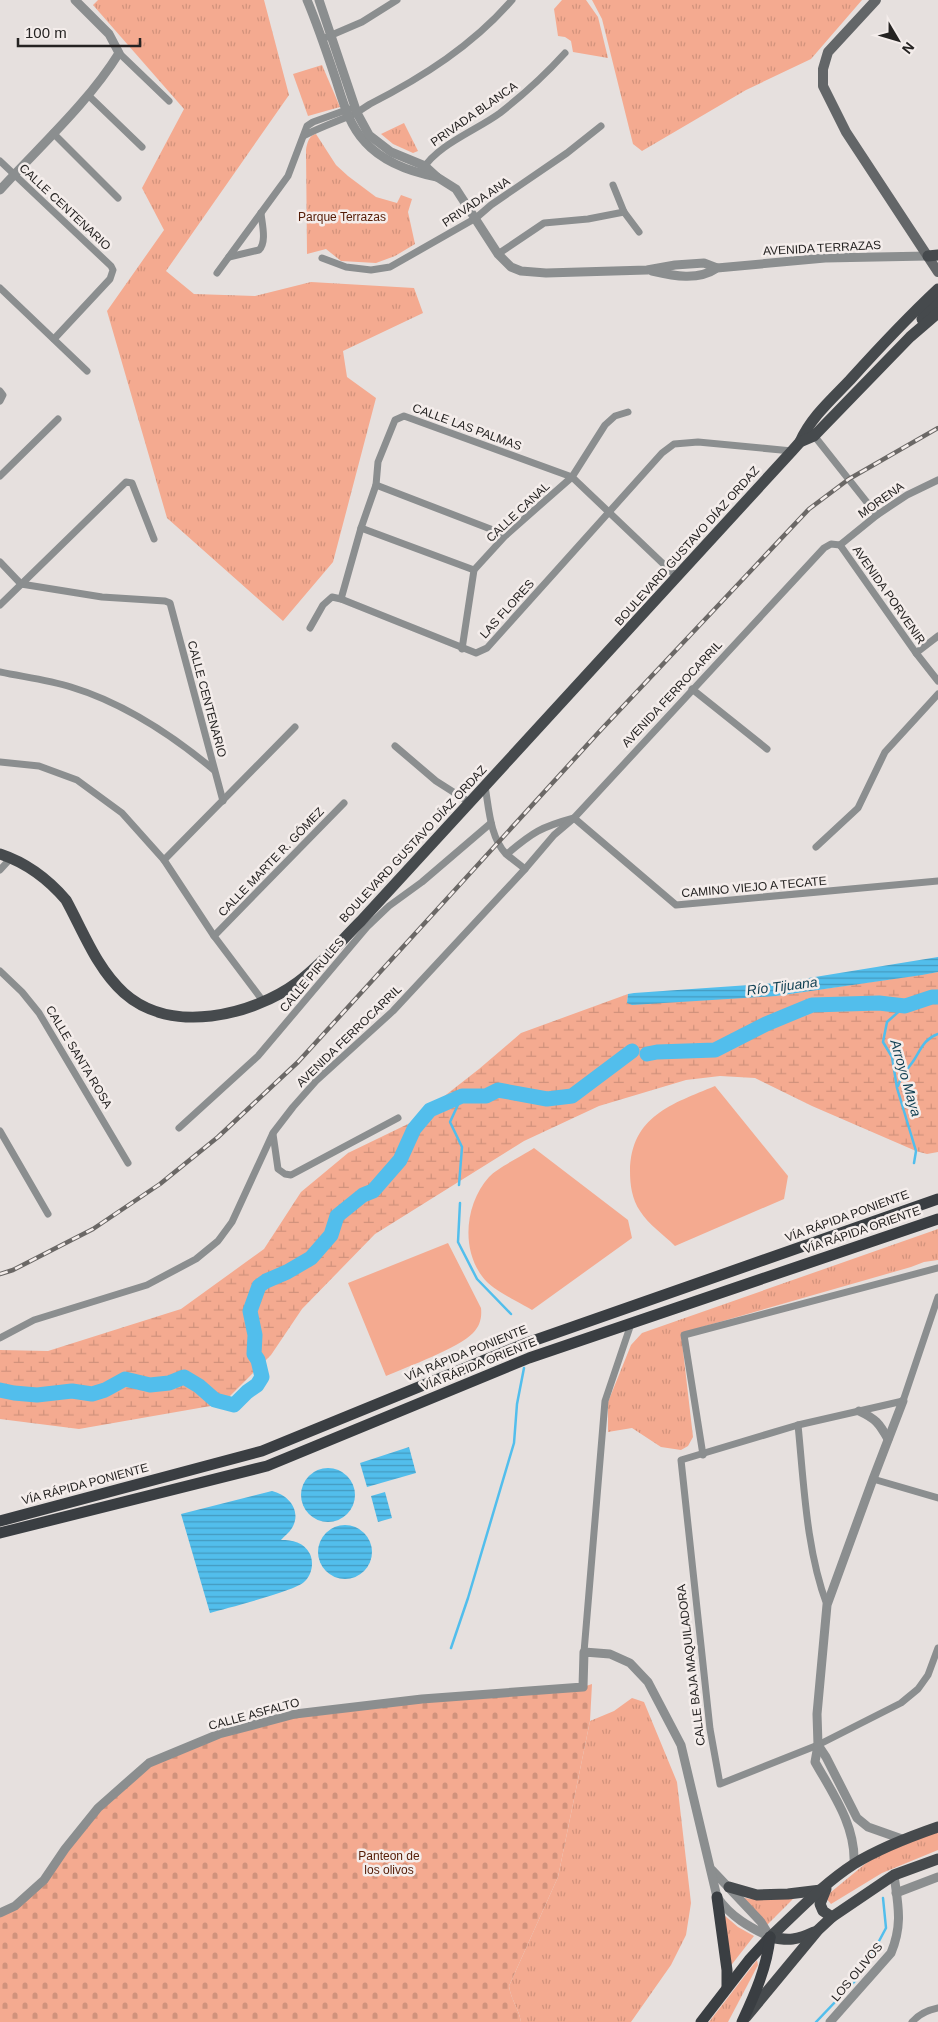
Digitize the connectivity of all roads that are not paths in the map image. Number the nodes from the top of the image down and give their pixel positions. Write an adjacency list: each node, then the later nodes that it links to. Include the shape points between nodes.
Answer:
1 (75, 0): 9 (street, via 109,34)
2 (307, 0): 8 (street, AVENIDA TERRAZAS)
3 (319, 0): 7 (street, AVENIDA TERRAZAS)
4 (398, 0): 7 (street, via 362,22)
5 (512, 0): 13 (street, via 448,58 366,106)
6 (876, 0): 28 (main road, via 828,52 823,86 846,132)
7 (331, 35): 8 (street); 13 (street, AVENIDA TERRAZAS)
8 (322, 40): 13 (street, AVENIDA TERRAZAS)
9 (119, 53): 11 (street); 12 (street)
10 (564, 53): 18 (street, PRIVADA BLANCA, via 529,89 435,155)
11 (88, 95): 15 (street); 16 (street)
12 (169, 101)
13 (351, 111): 18 (street, AVENIDA TERRAZAS, via 376,141); 24 (street, via 322,123 305,135 288,176)
14 (601, 126): 25 (street, PRIVADA ANA)
15 (53, 133): 19 (street); 22 (street)
16 (142, 147)
17 (0, 161): 19 (street, CALLE CENTENARIO)
18 (423, 170): 25 (street, AVENIDA TERRAZAS, via 456,189)
19 (14, 175): 21 (street); 38 (street, CALLE CENTENARIO, via 113,270 110,279)
20 (613, 185): 23 (street)
21 (0, 190)
22 (118, 198)
23 (624, 212): 26 (street); 27 (street, via 544,223)
24 (261, 213): 29 (street); 29 (street, via 262,248)
25 (476, 218): 27 (street, AVENIDA TERRAZAS); 30 (street, PRIVADA ANA, via 382,269 346,267)
26 (639, 232)
27 (498, 254): 28 (street, AVENIDA TERRAZAS, via 511,267 533,273 647,270 675,276 705,275 717,268 825,258)
28 (933, 256): 31 (main road)
29 (229, 257): 32 (street)
30 (322, 258)
31 (938, 272)
32 (218, 274)
33 (0, 288): 38 (street)
34 (938, 290): 44 (main road, BOULEVARD GUSTAVO DÍAZ ORDAZ, via 885,342)
35 (938, 300): 37 (main road)
36 (938, 313): 37 (main road, BOULEVARD GUSTAVO DÍAZ ORDAZ)
37 (910, 337): 44 (main road, BOULEVARD GUSTAVO DÍAZ ORDAZ)
38 (54, 339): 39 (street)
39 (87, 371)
40 (0, 391): 41 (street, via 3,395)
41 (0, 402)
42 (628, 412): 47 (street, CALLE CANAL, via 615,416 605,425)
43 (58, 419): 46 (street)
44 (810, 431): 45 (main road, BOULEVARD GUSTAVO DÍAZ ORDAZ); 51 (street)
45 (792, 451): 50 (street, LAS FLORES, via 714,443 674,444); 58 (main road, BOULEVARD GUSTAVO DÍAZ ORDAZ)
46 (0, 476)
47 (572, 477): 49 (street, CALLE LAS PALMAS, via 404,416 395,420 378,462); 50 (street, CALLE LAS PALMAS); 53 (street, CALLE CANAL)
48 (938, 480): 51 (street, MORENA)
49 (376, 485): 52 (street, CALLE LAS PALMAS); 53 (street)
50 (608, 512): 58 (street, CALLE LAS PALMAS); 64 (street, LAS FLORES, via 487,648 476,653)
51 (876, 515): 55 (street, MORENA)
52 (361, 528): 57 (street); 60 (street, CALLE LAS PALMAS)
53 (506, 535): 57 (street, CALLE CANAL)
54 (154, 539): 59 (street, via 132,483 126,482)
55 (840, 545): 65 (street, AVENIDA PORVENIR); 68 (street, AVENIDA FERROCARRIL, via 831,544 824,548)
56 (0, 562): 59 (street)
57 (474, 570): 64 (street)
58 (677, 577): 75 (main road, BOULEVARD GUSTAVO DÍAZ ORDAZ)
59 (21, 584): 61 (street); 74 (street, CALLE CENTENARIO, via 102,598 170,603)
60 (341, 599): 62 (street, via 332,597 327,600); 64 (street, LAS FLORES)
61 (0, 605)
62 (310, 628)
63 (938, 636): 65 (street)
64 (462, 649)
65 (916, 653): 67 (street, AVENIDA PORVENIR)
66 (0, 672): 74 (street, via 73,688 106,701 162,731)
67 (938, 681)
68 (692, 689): 72 (street); 79 (street, AVENIDA FERROCARRIL)
69 (938, 694): 81 (street, via 885,752 858,808)
70 (295, 727): 76 (street)
71 (395, 746): 77 (street, via 436,781)
72 (767, 749)
73 (0, 762): 84 (street, via 40,766 77,780 122,813)
74 (214, 770): 76 (street, CALLE CENTENARIO)
75 (485, 786): 77 (main road, BOULEVARD GUSTAVO DÍAZ ORDAZ); 80 (street)
76 (222, 801): 84 (street)
77 (470, 802): 88 (main road, BOULEVARD GUSTAVO DÍAZ ORDAZ)
78 (344, 803): 89 (street, CALLE MARTE R. GÓMEZ)
79 (574, 818): 82 (street, via 549,824 534,832); 85 (street, AVENIDA FERROCARRIL); 87 (street, CAMINO VIEJO A TECATE, via 676,905)
80 (491, 823): 82 (street, via 498,843); 88 (street, CALLE PIRULES, via 422,882)
81 (816, 847)
82 (507, 854): 85 (street)
83 (6, 856): 86 (street); 91 (main road, BOULEVARD GUSTAVO DÍAZ ORDAZ, via 40,875 58,891 110,977 125,994 145,1008 171,1015 199,1016 228,1012)
84 (164, 860): 89 (street)
85 (525, 868): 95 (street, AVENIDA FERROCARRIL, via 393,1011 316,1081)
86 (0, 870)
87 (938, 882)
88 (364, 924): 91 (main road, BOULEVARD GUSTAVO DÍAZ ORDAZ, via 310,972); 93 (street, CALLE PIRULES, via 258,1056)
89 (214, 936): 91 (street)
90 (0, 971): 96 (street, CALLE SANTA ROSA, via 39,1012)
91 (263, 1001)
92 (398, 1118): 95 (street, via 292,1175 278,1169)
93 (179, 1128)
94 (0, 1132): 98 (street)
95 (273, 1133): 103 (street, AVENIDA FERROCARRIL, via 232,1222 218,1241 196,1258 147,1284 34,1320)
96 (128, 1163)
97 (938, 1199): 111 (highway, VÍA RÁPIDA PONIENTE, via 524,1344 262,1451)
98 (48, 1214)
99 (938, 1219): 102 (highway, VÍA RÁPIDA ORIENTE)
100 (938, 1268): 108 (street, via 684,1335)
101 (938, 1297): 104 (street)
102 (631, 1324): 112 (highway, VÍA RÁPIDA ORIENTE, via 529,1358 267,1466); 115 (street, via 605,1401)
103 (0, 1338)
104 (903, 1401): 105 (street, CALLE BAJA MAQUILADORA); 107 (street)
105 (859, 1411): 106 (street, CALLE BAJA MAQUILADORA); 107 (street, via 874,1418)
106 (798, 1425): 108 (street, CALLE BAJA MAQUILADORA); 113 (street, via 810,1535)
107 (888, 1439): 109 (street)
108 (702, 1455): 116 (street, CALLE BAJA MAQUILADORA, via 681,1460 710,1729 720,1784)
109 (873, 1479): 110 (street); 113 (street)
110 (938, 1498)
111 (0, 1521)
112 (0, 1534)
113 (827, 1606): 116 (street, via 817,1714)
114 (938, 1648): 116 (street, CALLE BAJA MAQUILADORA, via 928,1675 918,1689 901,1702)
115 (584, 1652): 121 (street, via 610,1654 630,1663 648,1682 682,1745); 128 (street, CALLE ASFALTO, via 583,1687 422,1699 295,1714 219,1734 149,1764 98,1808 44,1880 15,1906)
116 (818, 1745): 118 (street, via 857,1818 873,1829); 120 (street, via 815,1762 846,1818 854,1840)
117 (938, 1827): 118 (main road)
118 (902, 1839): 120 (main road)
119 (938, 1859): 122 (main road)
120 (854, 1864): 124 (main road)
121 (711, 1870): 125 (street); 127 (street)
122 (894, 1876): 126 (street, LOS OLIVOS); 129 (main road)
123 (938, 1877): 126 (street)
124 (825, 1886): 125 (main road, via 788,1894 757,1895); 129 (main road, via 820,1904 823,1911); 131 (main road)
125 (729, 1887): 131 (street, via 761,1922)
126 (896, 1892): 133 (street, LOS OLIVOS, via 900,1924 891,1953)
127 (717, 1898): 131 (street, via 738,1919); 132 (highway)
128 (0, 1913)
129 (832, 1917): 130 (main road)
130 (818, 1930): 131 (main road, via 800,1938); 136 (main road)
131 (770, 1937): 132 (highway); 136 (highway, via 766,1966)
132 (727, 1987): 135 (highway)
133 (845, 2007): 137 (street, LOS OLIVOS); 138 (street)
134 (938, 2008): 139 (street, via 917,2016)
135 (701, 2022)
136 (742, 2022)
137 (830, 2022)
138 (838, 2022)
139 (912, 2022)

